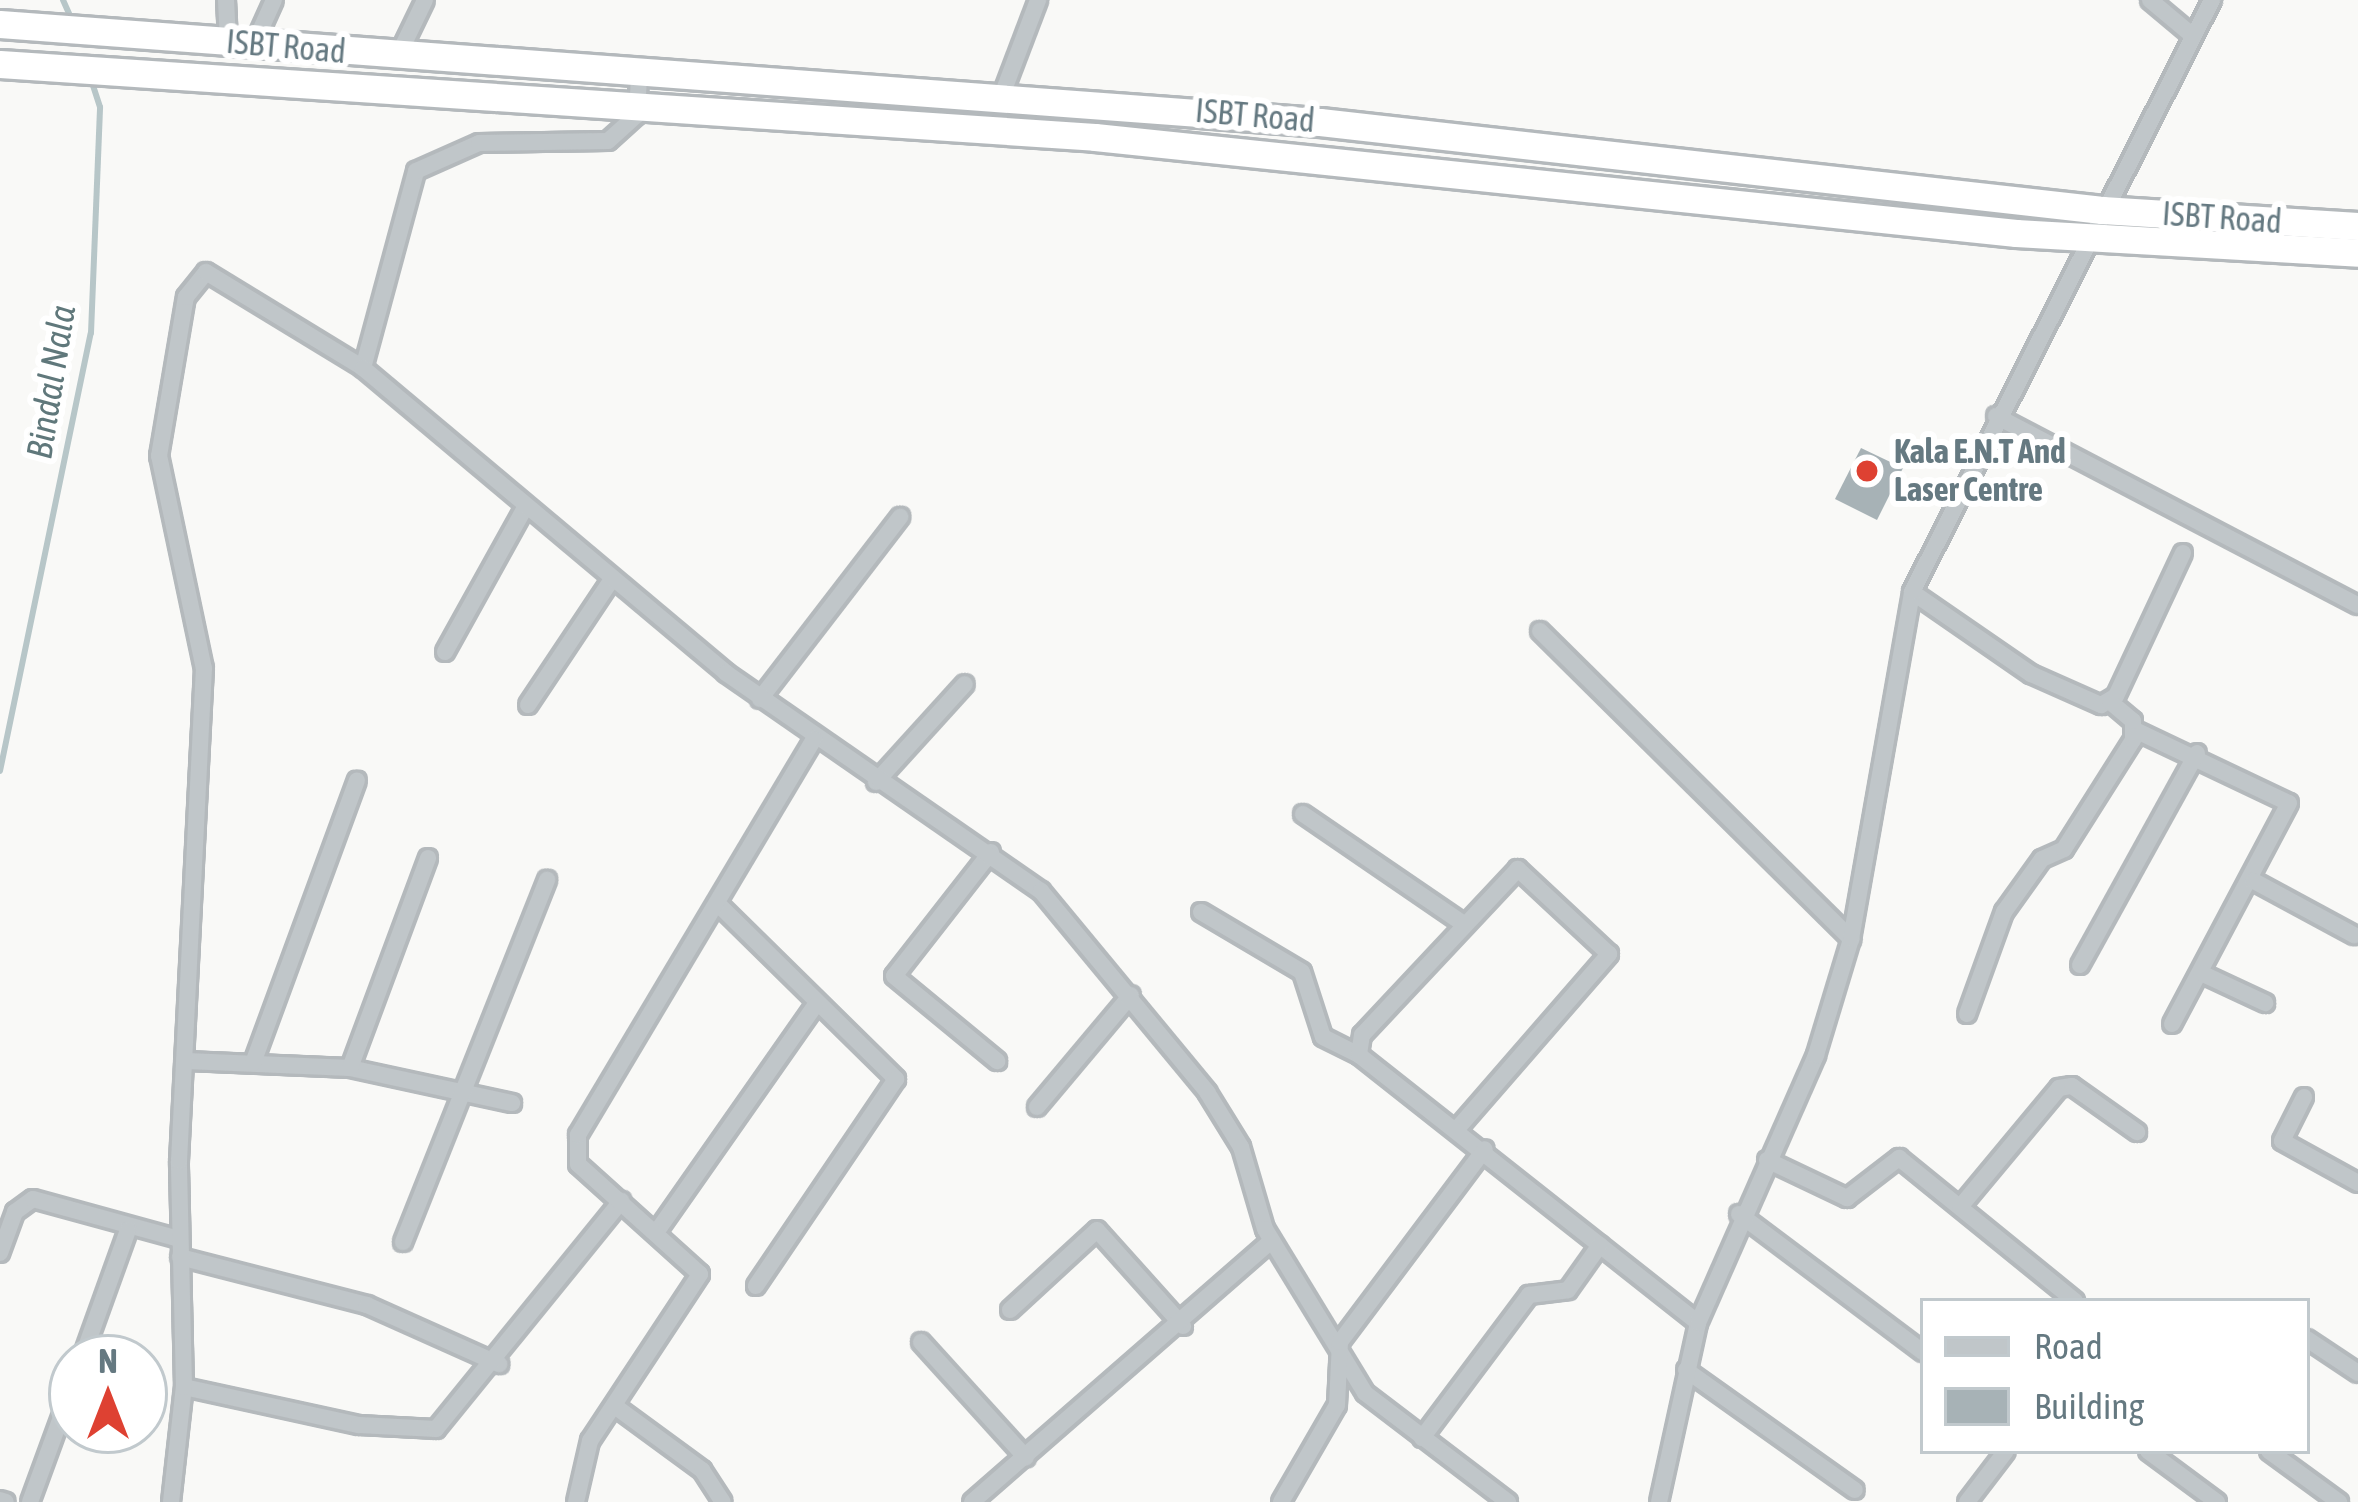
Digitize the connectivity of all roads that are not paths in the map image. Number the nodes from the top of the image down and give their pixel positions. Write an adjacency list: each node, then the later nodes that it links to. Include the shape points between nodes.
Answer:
1 (226, 0): 9 (street)
2 (274, 0): 9 (street)
3 (425, 0): 10 (street)
4 (1038, 0): 13 (street)
5 (2150, 0): 8 (street)
6 (2212, 0): 8 (street)
7 (0, 23): 9 (highway, ISBT Road)
8 (2193, 36): 15 (street)
9 (242, 41): 10 (highway, ISBT Road)
10 (397, 58): 12 (highway, ISBT Road)
11 (0, 64): 14 (highway)
12 (639, 79): 13 (highway, ISBT Road); 14 (street)
13 (1002, 95): 15 (highway, ISBT Road)
14 (638, 115): 17 (highway, via 1095,137); 19 (street, via 598,145 479,143 416,171)
15 (2102, 210): 16 (highway, ISBT Road); 17 (street)
16 (2358, 226)
17 (2088, 237): 18 (highway); 20 (street)
18 (2358, 253)
19 (363, 368): 21 (street); 56 (street, via 227,276 206,272 190,285 159,456 204,669)
20 (1996, 416): 25 (street); 26 (street)
21 (523, 511): 24 (street); 28 (street)
22 (900, 518): 30 (street)
23 (2183, 553): 31 (street)
24 (610, 582): 30 (street); 32 (street)
25 (1912, 592): 31 (street, via 2065,695); 47 (street)
26 (2358, 605)
27 (1540, 631): 47 (street)
28 (445, 652)
29 (964, 684): 37 (street)
30 (760, 699): 34 (street)
31 (2110, 702): 33 (street)
32 (528, 705)
33 (2135, 730): 35 (street); 53 (street, via 2064,849 2042,859 2003,912)
34 (814, 739): 37 (street); 43 (street)
35 (2197, 753): 42 (street, via 2289,803); 48 (street)
36 (357, 781): 58 (street)
37 (876, 782): 39 (street)
38 (1303, 814): 45 (street)
39 (991, 852): 50 (street, via 1078,926); 57 (street, via 894,976)
40 (428, 858): 59 (street)
41 (548, 880): 60 (street)
42 (2254, 881): 46 (street); 49 (street)
43 (718, 904): 52 (street); 69 (street, via 578,1135 578,1164)
44 (1201, 913): 55 (street, via 1304,975 1323,1036)
45 (1461, 922): 55 (street, via 1362,1035); 64 (street, via 1518,869 1609,949)
46 (2354, 935)
47 (1851, 939): 67 (street, via 1816,1055)
48 (2080, 965)
49 (2201, 973): 51 (street); 54 (street)
50 (1131, 994): 63 (street); 74 (street, via 1232,1132)
51 (2265, 1004)
52 (815, 1006): 72 (street); 79 (street, via 888,1066 896,1086)
53 (1967, 1014)
54 (2171, 1024)
55 (1359, 1055): 64 (street)
56 (187, 1061): 58 (street); 77 (street)
57 (998, 1061)
58 (253, 1064): 59 (street)
59 (350, 1068): 60 (street)
60 (459, 1091): 62 (street); 75 (street)
61 (2304, 1096): 68 (street, via 2282,1141)
62 (512, 1103)
63 (1037, 1107)
64 (1457, 1129): 66 (street)
65 (2137, 1132): 70 (street, via 2059,1088)
66 (1485, 1149): 76 (street); 87 (street)
67 (1767, 1160): 70 (street, via 1847,1198 1899,1158); 71 (street)
68 (2358, 1183)
69 (621, 1201): 72 (street); 89 (street)
70 (1960, 1207): 80 (street)
71 (1739, 1214): 82 (street); 88 (street)
72 (660, 1227): 93 (street, via 700,1282)
73 (128, 1231): 77 (street); 78 (street, via 33,1199 15,1212); 84 (street)
74 (1271, 1241): 83 (street); 87 (street)
75 (403, 1242)
76 (1600, 1246): 82 (street); 94 (street, via 1568,1291 1529,1295)
77 (179, 1248): 89 (street, via 367,1306); 92 (street)
78 (0, 1253)
79 (756, 1286)
80 (2071, 1298)
81 (1010, 1310): 83 (street, via 1097,1231)
82 (1698, 1322): 90 (street)
83 (1184, 1326): 99 (street)
84 (91, 1334)
85 (2310, 1341): 91 (street)
86 (921, 1342): 99 (street)
87 (1340, 1342): 94 (street, via 1365,1393); 101 (street, via 1337,1405)
88 (1920, 1350)
89 (499, 1364): 92 (street, via 421,1432)
90 (1686, 1370): 100 (street); 108 (street)
91 (2358, 1372)
92 (184, 1387): 103 (street)
93 (616, 1407): 104 (street, via 590,1441); 105 (street, via 702,1470)
94 (1422, 1438): 107 (street)
95 (48, 1453): 102 (street)
96 (2004, 1454): 109 (street)
97 (2152, 1454): 110 (street)
98 (2274, 1454): 111 (street)
99 (1025, 1458): 106 (street)
100 (1855, 1490)
101 (1286, 1500)
102 (30, 1502)
103 (170, 1502)
104 (576, 1502)
105 (723, 1502)
106 (973, 1502)
107 (1508, 1502)
108 (1659, 1502)
109 (1967, 1502)
110 (2216, 1502)
111 (2339, 1502)

